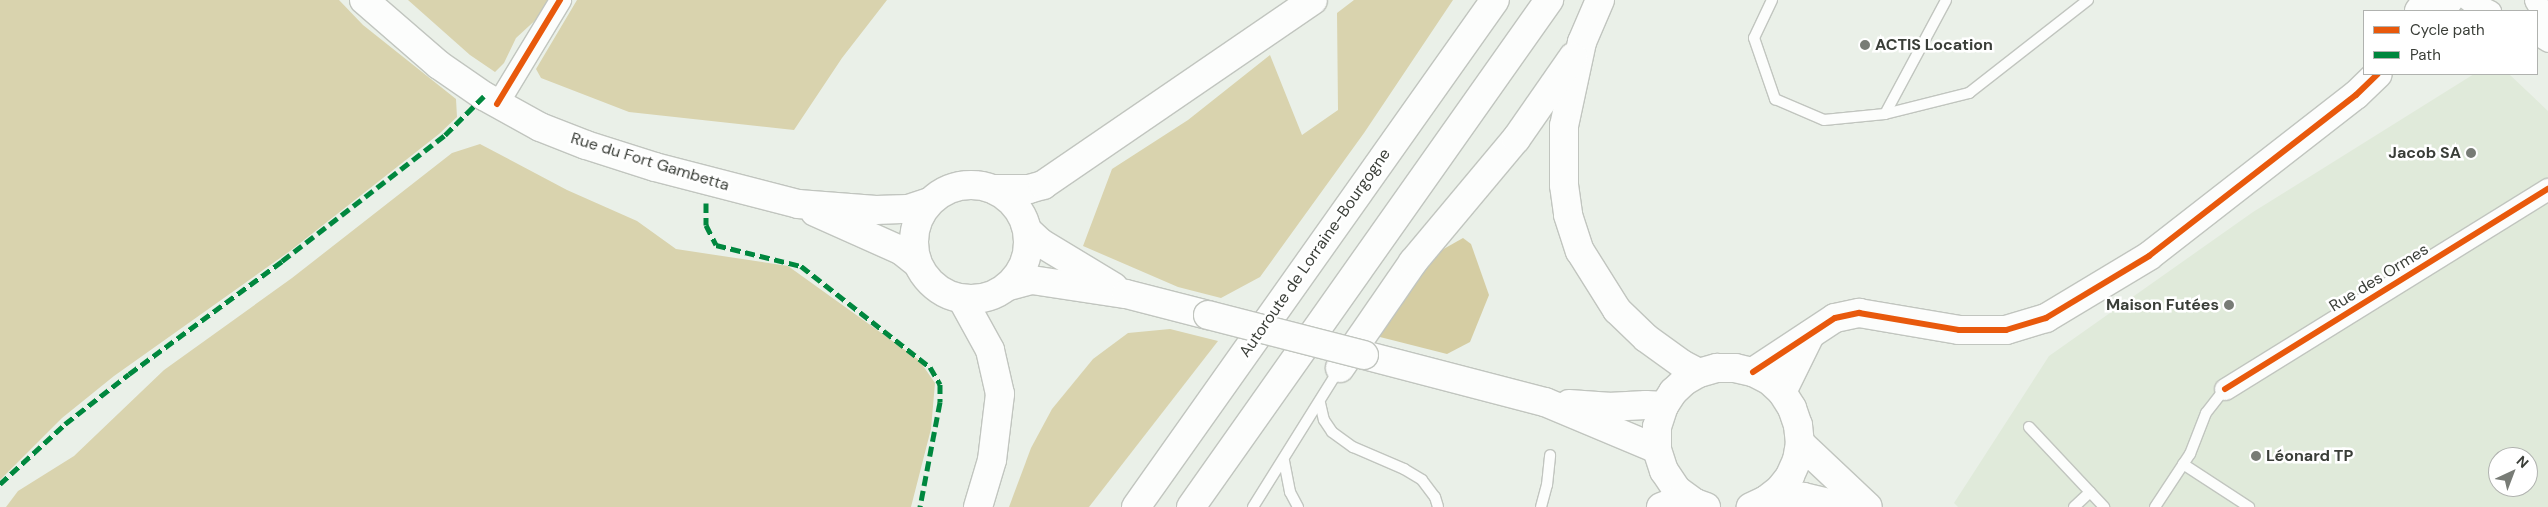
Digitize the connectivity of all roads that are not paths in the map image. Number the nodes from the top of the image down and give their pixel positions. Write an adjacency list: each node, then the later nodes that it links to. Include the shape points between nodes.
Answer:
1 (364, 0): 19 (main road, Rue du Fort Gambetta, via 439,65)
2 (560, 0): 19 (street)
3 (1312, 0): 21 (main road, via 1043,185 1030,190)
4 (1495, 0): 51 (main road, Autoroute de Lorraine-Bourgogne)
5 (1549, 0): 52 (main road)
6 (1600, 0): 16 (main road)
7 (1772, 0): 20 (lane, via 1754,38 1775,99 1824,120)
8 (1946, 0): 20 (lane)
9 (2088, 0): 20 (lane, via 1969,93)
10 (2449, 0): 13 (main road)
11 (2468, 0): 14 (street)
12 (2534, 0): 15 (street)
13 (2441, 10)
14 (2488, 10)
15 (2548, 22)
16 (1582, 42): 32 (main road, via 1516,139 1413,262); 34 (main road, via 1564,126 1568,215 1580,251 1617,310 1646,338)
17 (2363, 62): 28 (main road, via 2318,103 2132,248)
18 (2377, 75): 28 (main road, via 2356,95 2149,256)
19 (497, 104): 24 (main road, Rue du Fort Gambetta, via 540,127 586,145 655,167)
20 (1885, 114)
21 (993, 189): 23 (main road, via 977,185 960,186 944,191); 25 (main road, via 1009,199 1021,214)
22 (2548, 189): 35 (street, Rue des Ormes)
23 (930, 202): 24 (main road, Rue du Fort Gambetta, via 908,209 876,210); 26 (main road, via 920,215 915,230 913,247)
24 (798, 204): 26 (main road, Rue du Fort Gambetta, via 902,251)
25 (1028, 231): 27 (main road, via 1028,251 1022,270); 29 (main road, via 1073,264)
26 (917, 262): 30 (main road, via 928,280 943,293)
27 (1009, 286): 29 (main road, via 1032,280); 30 (main road, via 979,300)
28 (2095, 289): 31 (main road, via 2046,318 2006,330 1959,330 1859,313 1835,318)
29 (1126, 294): 32 (main road, bridge, via 1208,315)
30 (962, 299): 50 (main road, via 990,350 1000,394 992,460)
31 (1811, 334): 33 (main road); 36 (main road)
32 (1352, 362): 37 (main road); 38 (lane)
33 (1752, 372): 34 (main road, via 1717,368); 36 (main road, via 1769,380)
34 (1699, 373): 39 (main road, via 1679,387)
35 (2225, 389): 45 (lane, via 2206,413)
36 (1782, 392): 41 (main road, via 1798,424)
37 (1545, 402): 39 (main road, via 1608,407); 42 (main road)
38 (1320, 403): 44 (lane); 56 (lane, via 1324,420 1332,432 1353,447 1422,480 1435,497)
39 (1664, 406): 42 (main road, via 1657,427)
40 (2029, 427): 47 (lane)
41 (1800, 442): 48 (main road, via 1790,476 1780,489); 60 (main road)
42 (1657, 449): 49 (main road, via 1672,484)
43 (1550, 455): 57 (lane)
44 (1284, 461): 46 (lane); 53 (lane)
45 (2183, 464): 63 (lane); 64 (lane)
46 (1290, 492): 54 (lane); 55 (lane)
47 (2090, 492): 61 (lane); 62 (lane)
48 (1759, 504): 59 (main road, via 1803,497)
49 (1701, 505): 58 (main road, via 1677,501)
50 (978, 507)
51 (1136, 507)
52 (1191, 507)
53 (1253, 507)
54 (1287, 507)
55 (1298, 507)
56 (1438, 507)
57 (1542, 507)
58 (1661, 507)
59 (1836, 507)
60 (1868, 507)
61 (2074, 507)
62 (2104, 507)
63 (2155, 507)
64 (2249, 507)

